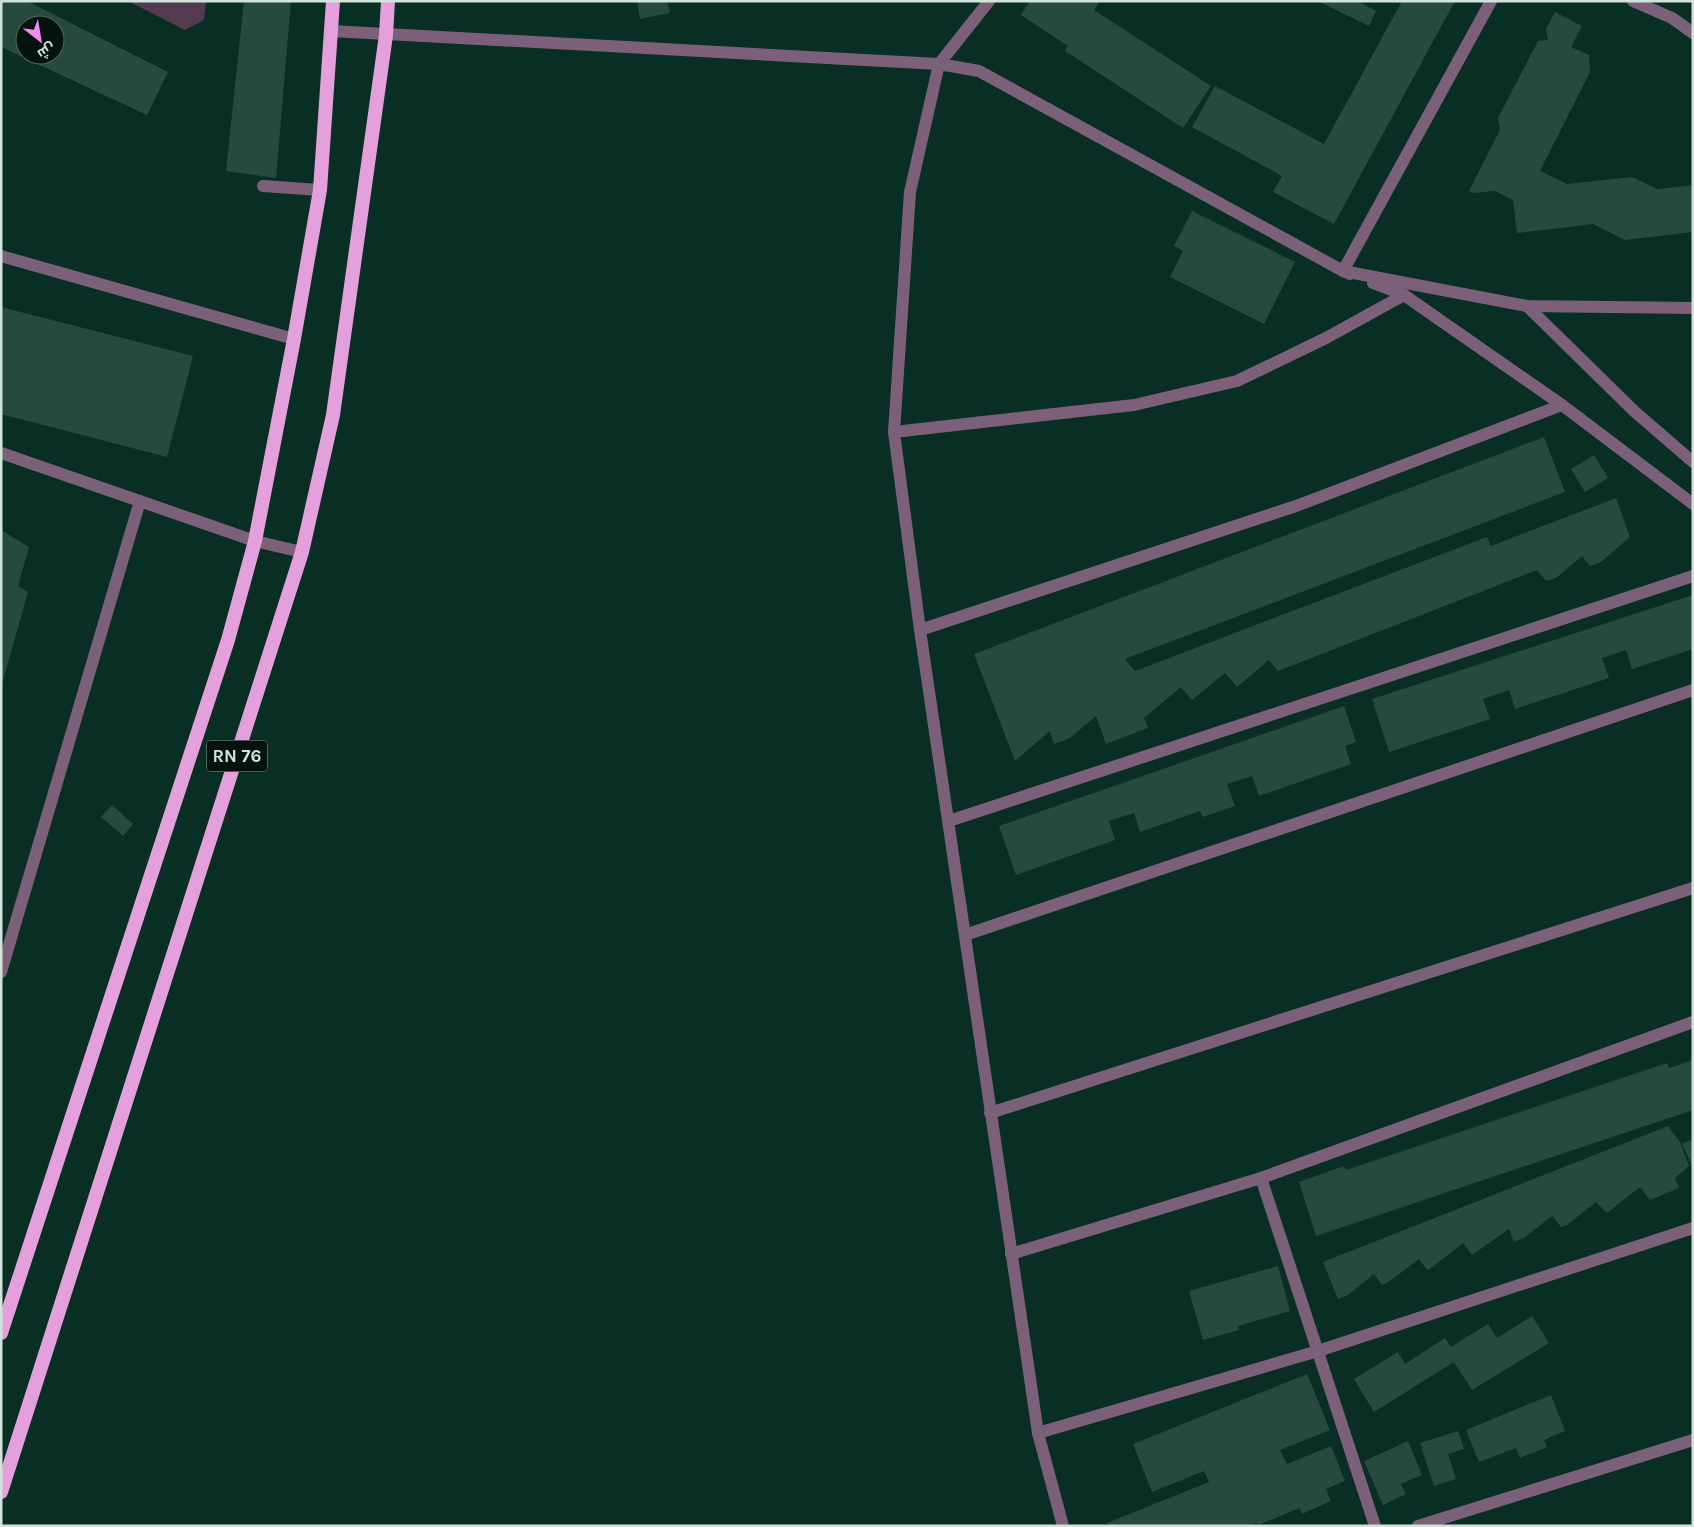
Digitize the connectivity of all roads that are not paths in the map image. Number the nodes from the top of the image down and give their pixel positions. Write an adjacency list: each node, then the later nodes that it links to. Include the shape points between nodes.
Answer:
1 (333, 1): 6 (highway, RN 76)
2 (388, 1): 8 (highway, RN 76)
3 (989, 1): 9 (street)
4 (1492, 1): 13 (street)
5 (1633, 1): 7 (street, via 1672,18)
6 (331, 31): 8 (street); 11 (highway, RN 76)
7 (1693, 33)
8 (386, 35): 9 (street); 25 (highway, RN 76, via 334,415)
9 (939, 64): 13 (street, via 979,71); 19 (street, via 910,192)
10 (263, 186): 11 (street)
11 (320, 190): 17 (highway, RN 76)
12 (1, 256): 17 (street)
13 (1343, 271): 14 (street); 15 (street)
14 (1404, 295): 18 (street); 19 (street, via 1326,338 1237,381 1134,405)
15 (1527, 306): 16 (street); 21 (street, via 1634,411)
16 (1693, 308)
17 (294, 339): 24 (highway, RN 76)
18 (1562, 405): 23 (street); 27 (street, via 1296,506)
19 (894, 432): 27 (street)
20 (1, 453): 22 (street)
21 (1693, 462)
22 (140, 501): 24 (street); 32 (street)
23 (1693, 504)
24 (255, 540): 25 (street); 38 (highway, RN 76, via 228,640)
25 (302, 552): 42 (highway, RN 76)
26 (1693, 576): 29 (street)
27 (920, 630): 29 (street)
28 (1693, 690): 31 (street)
29 (949, 821): 31 (street)
30 (1693, 888): 34 (street)
31 (965, 935): 34 (street)
32 (1, 972)
33 (1693, 1022): 35 (street)
34 (990, 1113): 37 (street)
35 (1261, 1178): 37 (street); 39 (street)
36 (1693, 1228): 39 (street)
37 (1011, 1254): 40 (street)
38 (2, 1327)
39 (1318, 1351): 40 (street); 44 (street)
40 (1038, 1433): 43 (street)
41 (1693, 1440): 45 (street)
42 (1, 1492)
43 (1063, 1526)
44 (1375, 1526)
45 (1418, 1526)

